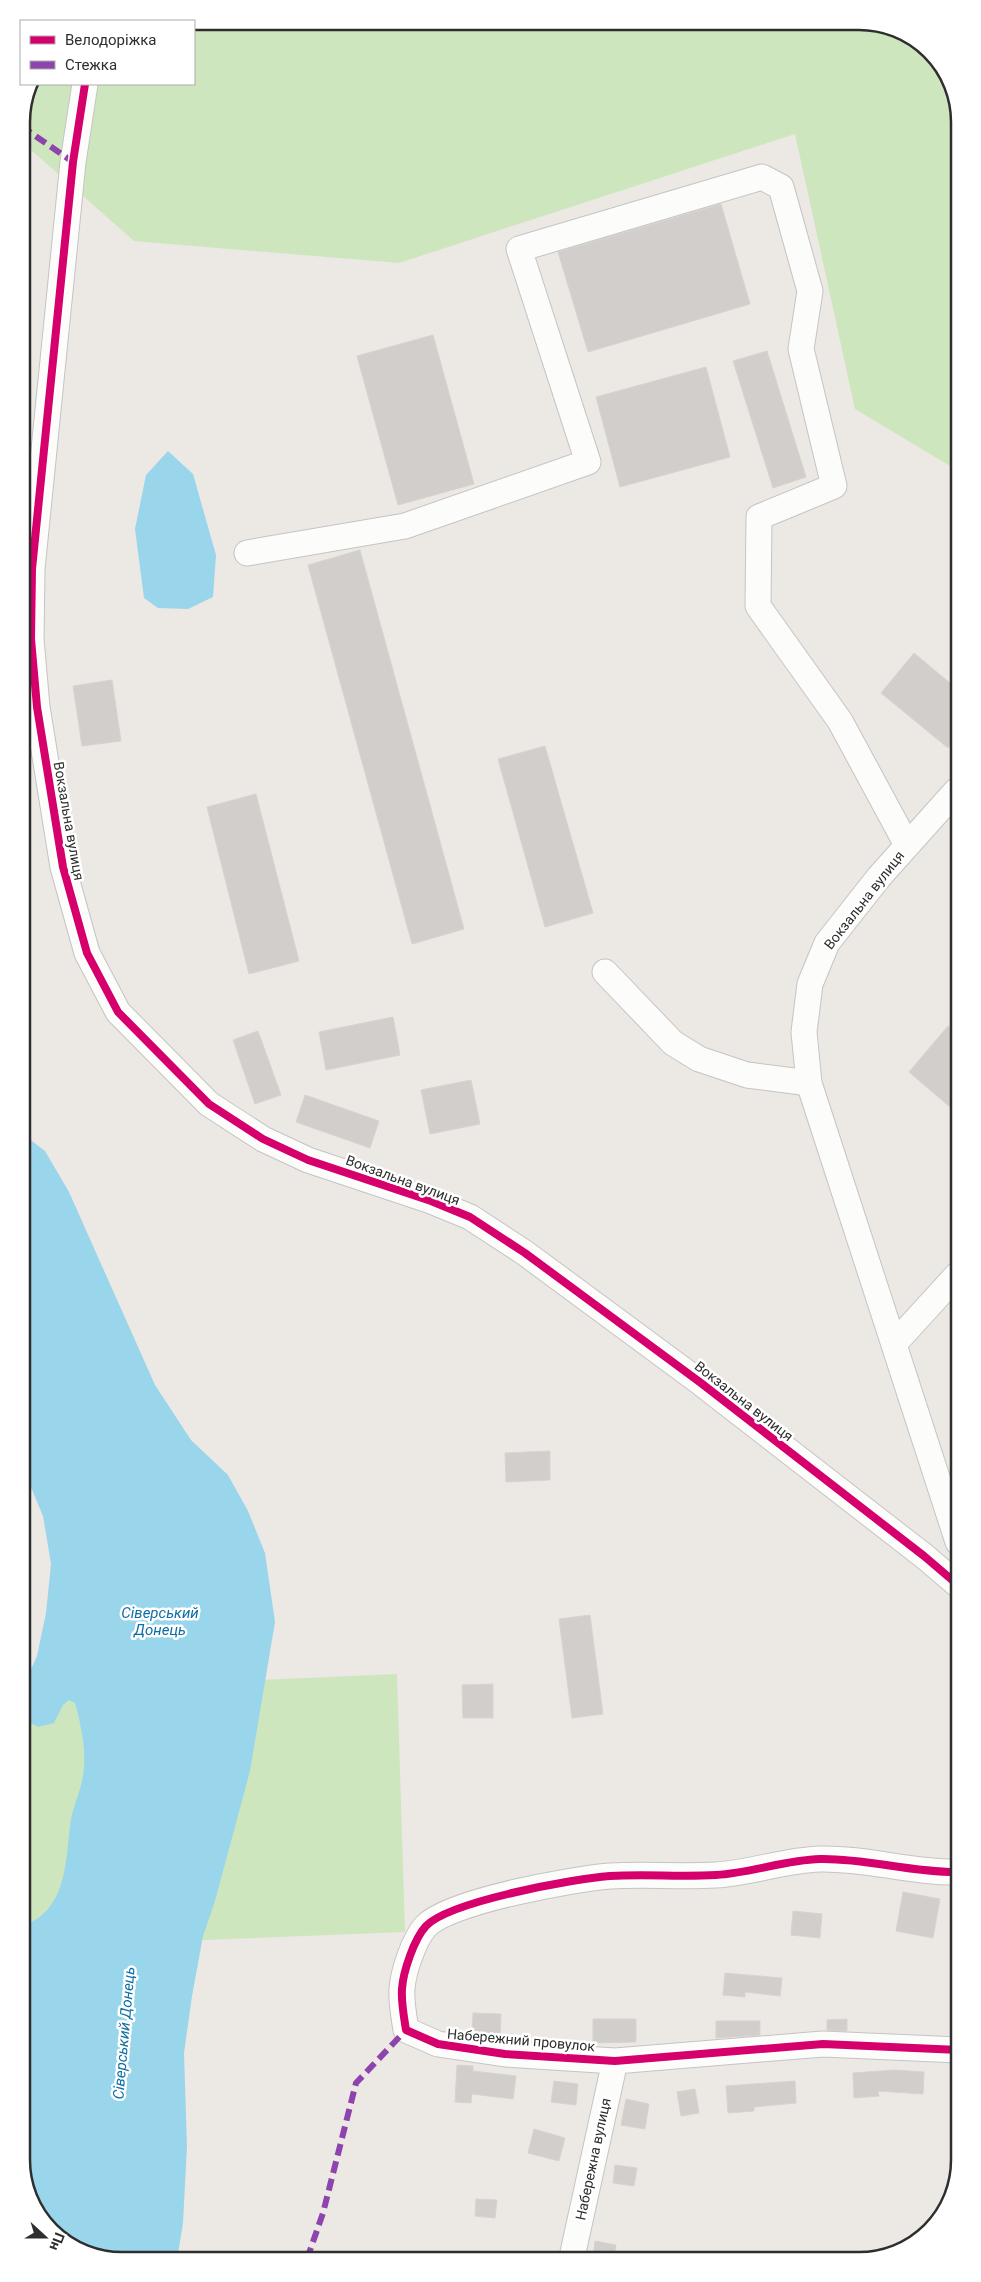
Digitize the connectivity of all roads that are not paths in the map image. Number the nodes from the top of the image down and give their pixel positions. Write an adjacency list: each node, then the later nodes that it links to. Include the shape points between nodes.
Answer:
1 (85, 85): 10 (street, Вокзальна вулиця, via 73,162 32,569 31,639 37,707 63,867 87,954 118,1012 208,1104 272,1143 308,1160 430,1201 470,1218 525,1253 716,1395)
2 (247, 553): 4 (street, via 404,526 588,462 519,249 762,177 781,187 810,291 801,348 834,486 759,517 758,606 840,721)
3 (951, 797): 4 (street, Вокзальна вулиця)
4 (907, 846): 6 (street, Вокзальна вулиця, via 867,892 823,952 810,984 804,1032)
5 (605, 972): 6 (street, via 673,1043 699,1059 747,1075)
6 (809, 1084): 8 (street, Вокзальна вулиця)
7 (951, 1281): 8 (street)
8 (895, 1342): 9 (street, Вокзальна вулиця)
9 (951, 1520)
10 (951, 1579)
11 (951, 1872): 13 (street, Набережний провулок, via 819,1859 716,1875 609,1876 470,1903 443,1914 426,1927 412,1950 402,1989 406,2030 438,2044 505,2054)
12 (951, 2050): 13 (street, Набережний провулок, via 823,2044)
13 (615, 2061): 14 (street, Набережна вулиця)
14 (573, 2252)

